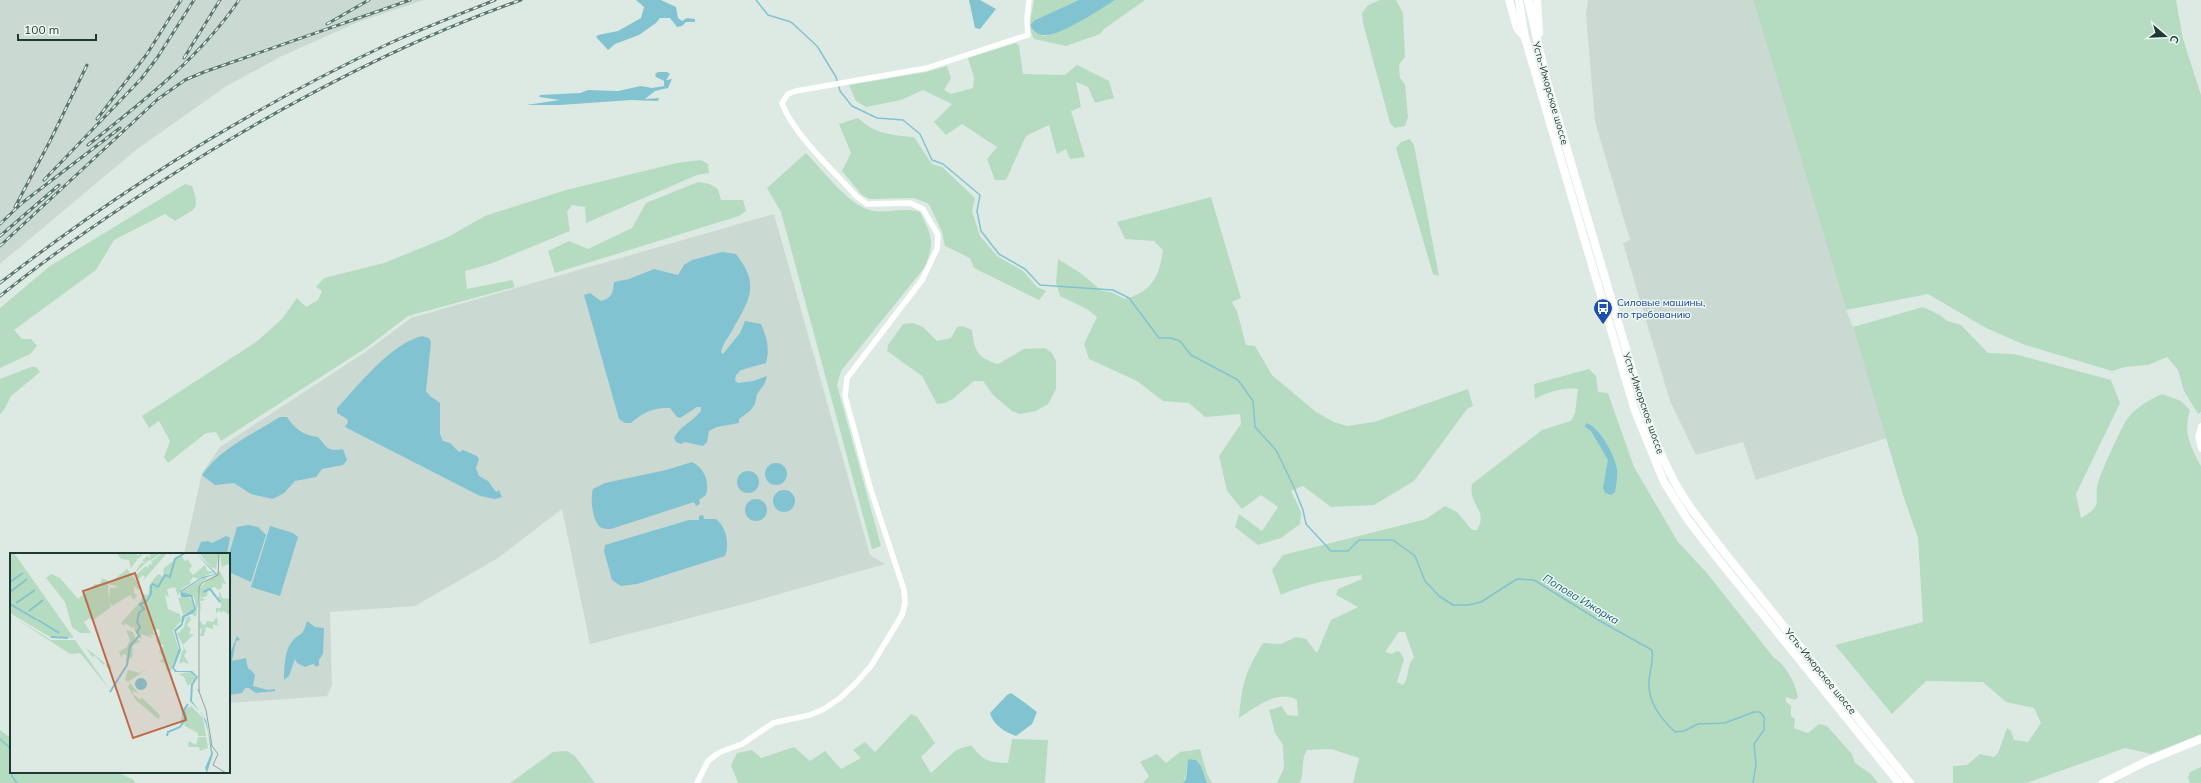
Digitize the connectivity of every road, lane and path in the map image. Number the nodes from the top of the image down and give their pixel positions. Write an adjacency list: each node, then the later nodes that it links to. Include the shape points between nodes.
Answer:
1 (1029, 0): 11 (street, via 1028,35 927,68 788,94 782,103 786,113 807,141 857,196 867,204 910,203 923,209 938,235 937,249 922,280 847,378 845,386 845,396 870,487 904,590 904,610 871,666 840,698 810,714 773,723 742,744 720,752 708,761)
2 (1509, 0): 6 (street, via 1516,28)
3 (1519, 0): 6 (street, Усть-Ижорское шоссе)
4 (1528, 0): 7 (street, Усть-Ижорское шоссе)
5 (1537, 0): 7 (street)
6 (1525, 38): 12 (street, Усть-Ижорское шоссе, via 1635,411 1664,482 1688,520 1718,559)
7 (1538, 49): 13 (street, Усть-Ижорское шоссе, via 1642,404 1671,475 1724,552)
8 (2201, 426): 9 (street, via 2198,437)
9 (2201, 449)
10 (2201, 739): 14 (street, via 2147,761)
11 (697, 783)
12 (1899, 783)
13 (1910, 783)
14 (2103, 783)

